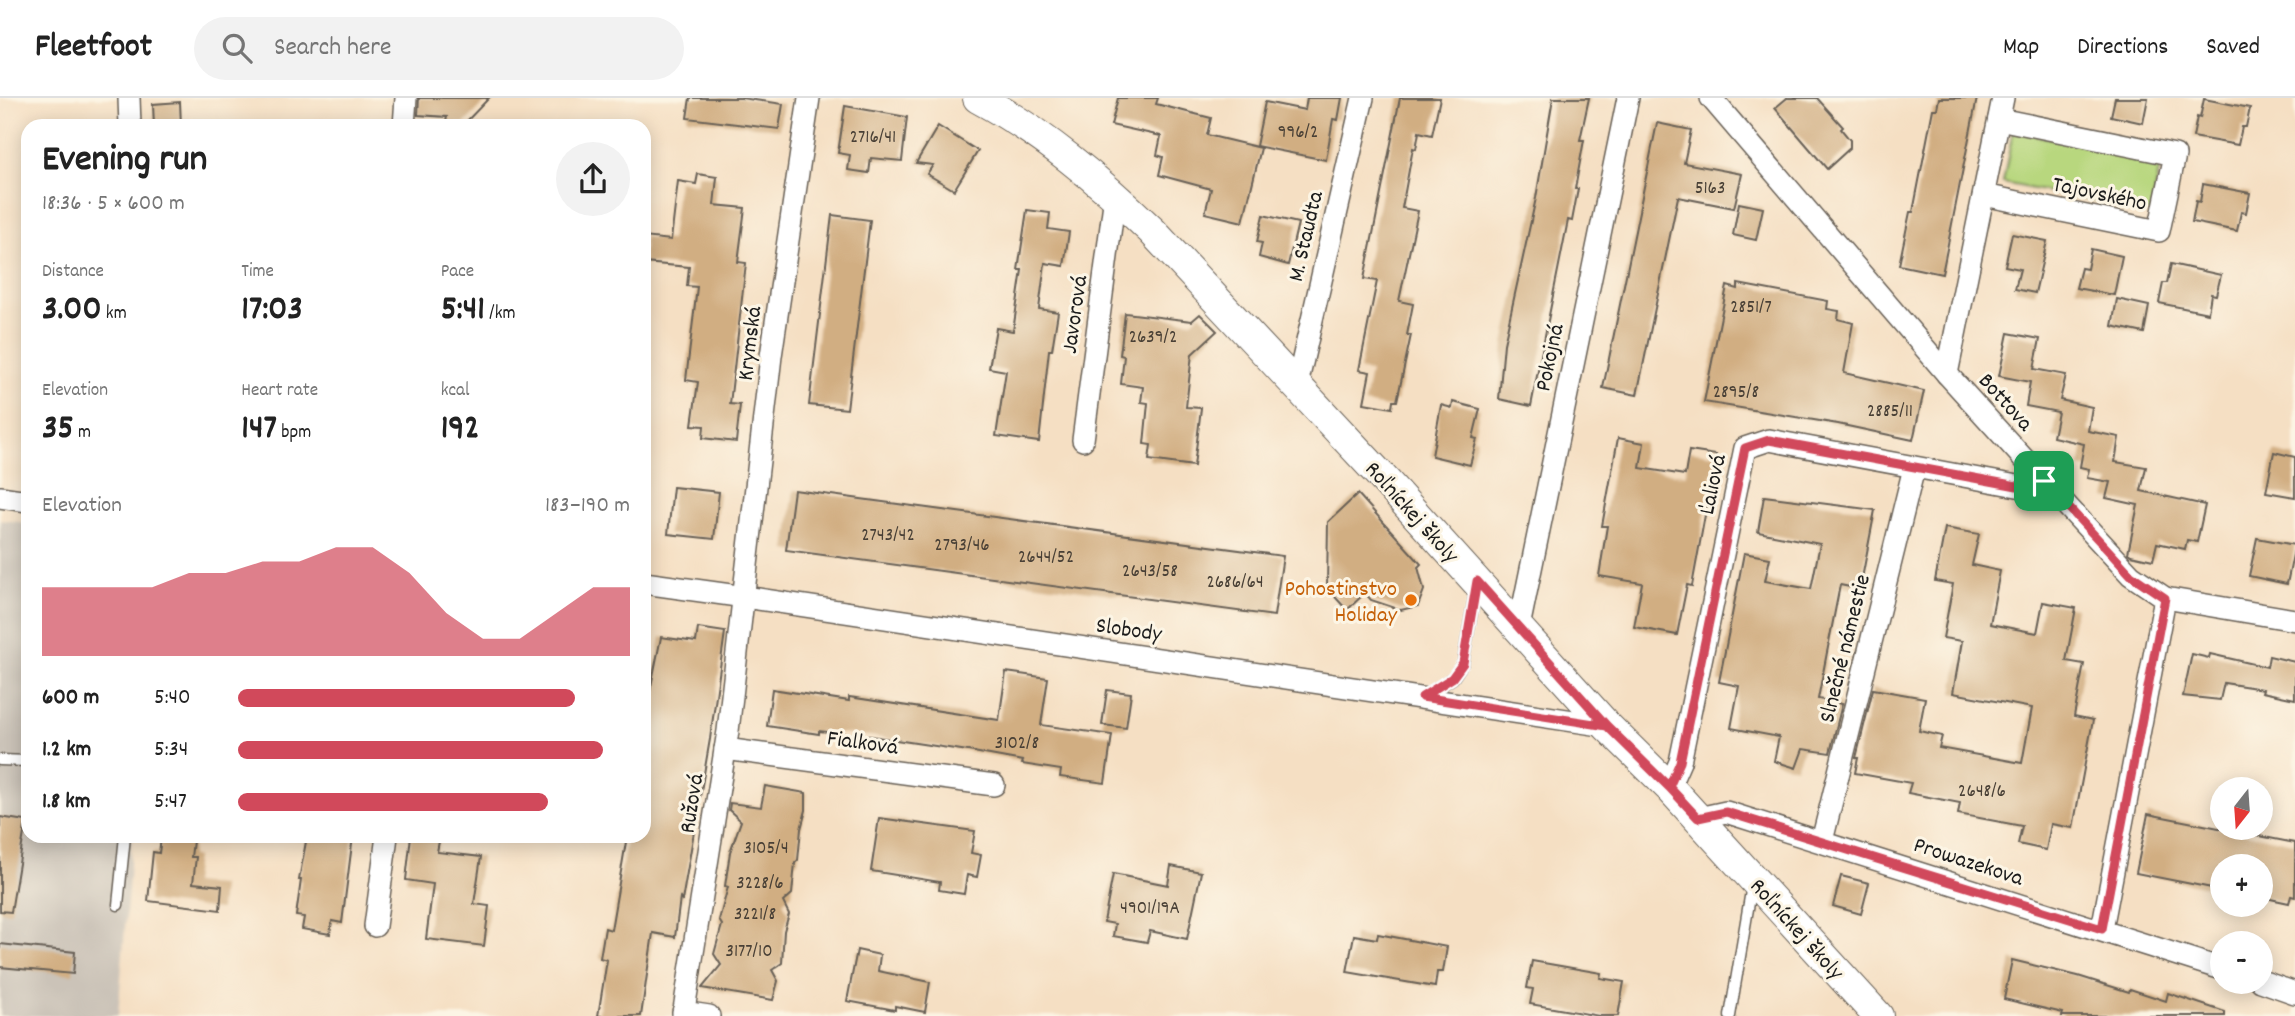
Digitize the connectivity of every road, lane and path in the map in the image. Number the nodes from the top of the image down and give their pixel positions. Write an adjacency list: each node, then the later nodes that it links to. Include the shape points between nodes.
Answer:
1 (129, 98): 9 (street)
2 (406, 98): 10 (street)
3 (809, 98): 22 (street, Krymská, via 771,356)
4 (978, 98): 11 (main road, Roľníckej školy, via 1069,156)
5 (1363, 98): 14 (street, M. Staudta)
6 (1628, 98): 25 (street, Pokojná)
7 (1712, 98): 13 (street, Bottova)
8 (2001, 108): 12 (street, Tajovského); 12 (street, Tajovského, via 2175,155 2159,231)
9 (130, 119)
10 (404, 119)
11 (1115, 195): 14 (main road, Roľníckej školy); 15 (street, Javorová)
12 (1984, 195): 13 (street, Tajovského)
13 (1947, 374): 17 (street, Bottova)
14 (1297, 385): 20 (main road, Roľníckej školy)
15 (1083, 440)
16 (1914, 468): 17 (street, Ľaliová, via 2017,486); 32 (street, Ľaliová, via 1769,440 1745,448 1680,762); 34 (street, Slnečné námestie)
17 (2044, 481): 23 (street, Bottova, via 2131,575)
18 (0, 497): 19 (street)
19 (21, 500)
20 (1477, 581): 25 (main road, Roľníckej školy); 26 (lane, via 1463,663 1452,678)
21 (651, 584): 22 (street, Slobody)
22 (745, 597): 26 (street, Slobody); 28 (street, Ružová)
23 (2165, 598): 24 (street); 40 (street)
24 (2295, 620)
25 (1519, 627): 27 (main road, Roľníckej školy)
26 (1422, 697): 27 (street, Slobody)
27 (1607, 726): 32 (main road, Roľníckej školy)
28 (725, 749): 31 (street, Fialková); 44 (street, Ružová)
29 (2, 757): 30 (lane)
30 (21, 760)
31 (994, 786)
32 (1669, 787): 33 (main road, Roľníckej školy)
33 (1698, 818): 34 (street, Prowazekova, via 1726,812); 37 (main road, Roľníckej školy)
34 (1822, 841): 40 (street, Prowazekova)
35 (124, 843): 38 (lane)
36 (386, 843): 39 (street)
37 (1753, 879): 46 (lane); 47 (main road, Roľníckej školy)
38 (118, 905)
39 (375, 926)
40 (2102, 929): 41 (street, Prowazekova)
41 (2210, 965)
42 (2273, 985): 43 (street)
43 (2295, 993)
44 (683, 1014): 45 (street)
45 (709, 1016)
46 (1730, 1016)
47 (1878, 1016)

